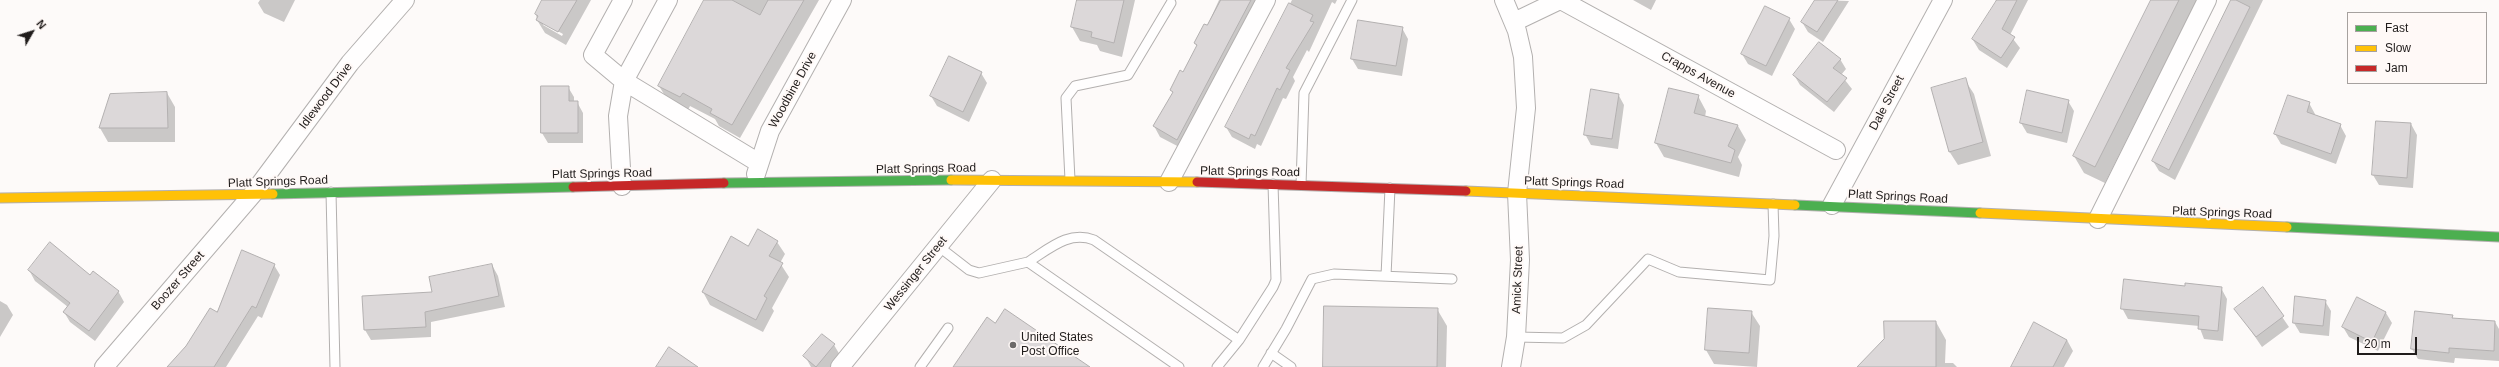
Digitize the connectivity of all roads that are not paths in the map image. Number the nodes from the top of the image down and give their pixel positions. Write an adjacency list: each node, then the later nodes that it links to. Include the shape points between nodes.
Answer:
1 (405, 0): 26 (street, Idlewood Drive, via 350,63)
2 (622, 0): 13 (street, via 593,55)
3 (668, 0): 13 (street)
4 (842, 0): 15 (street, Woodbine Drive, via 770,131)
5 (1266, 0): 18 (street)
6 (1352, 0): 21 (lane, via 1304,93)
7 (1504, 0): 12 (street)
8 (1561, 0): 12 (street); 14 (street, Crapps Avenue)
9 (1942, 0): 29 (street, Dale Street)
10 (2207, 0): 30 (street)
11 (1171, 3): 17 (lane, via 1128,75 1075,86 1066,98)
12 (1514, 22): 25 (street, via 1523,57 1526,108)
13 (624, 81): 15 (street); 22 (street, via 618,116)
14 (1836, 150)
15 (759, 164): 19 (street, Woodbine Drive)
16 (992, 180): 17 (main road, Platt Springs Road); 19 (main road, Platt Springs Road); 32 (street, Wessinger Street)
17 (1070, 180): 18 (main road, Platt Springs Road)
18 (1169, 182): 20 (main road, Platt Springs Road)
19 (753, 184): 22 (main road, Platt Springs Road)
20 (1273, 184): 21 (main road, Platt Springs Road); 38 (lane, via 1276,280)
21 (1301, 185): 23 (main road, Platt Springs Road)
22 (622, 186): 24 (main road, Platt Springs Road)
23 (1390, 188): 25 (main road, Platt Springs Road); 34 (lane)
24 (331, 192): 26 (main road, Platt Springs Road); 41 (lane)
25 (1517, 193): 28 (main road, Platt Springs Road); 37 (street, Amick Street, via 1520,260)
26 (252, 195): 27 (main road, Platt Springs Road); 40 (street, Boozer Street)
27 (0, 198)
28 (1773, 203): 29 (main road, Platt Springs Road); 37 (lane, via 1774,236 1770,280 1679,272 1648,259 1586,325 1563,338)
29 (1832, 205): 30 (main road, Platt Springs Road)
30 (2098, 219): 31 (main road, Platt Springs Road)
31 (2499, 237)
32 (938, 246): 33 (lane, via 969,270 979,273); 42 (street, Wessinger Street)
33 (1028, 262): 38 (lane, via 1065,239 1086,236); 44 (lane)
34 (1386, 276): 35 (lane); 39 (lane, via 1334,274 1312,279)
35 (1452, 279)
36 (948, 328): 43 (lane)
37 (1516, 338): 48 (street, Amick Street)
38 (1239, 340): 45 (lane)
39 (1271, 353): 46 (lane); 47 (lane)
40 (104, 367)
41 (336, 367)
42 (840, 367)
43 (920, 367)
44 (1179, 367)
45 (1217, 367)
46 (1262, 367)
47 (1291, 367)
48 (1511, 367)

